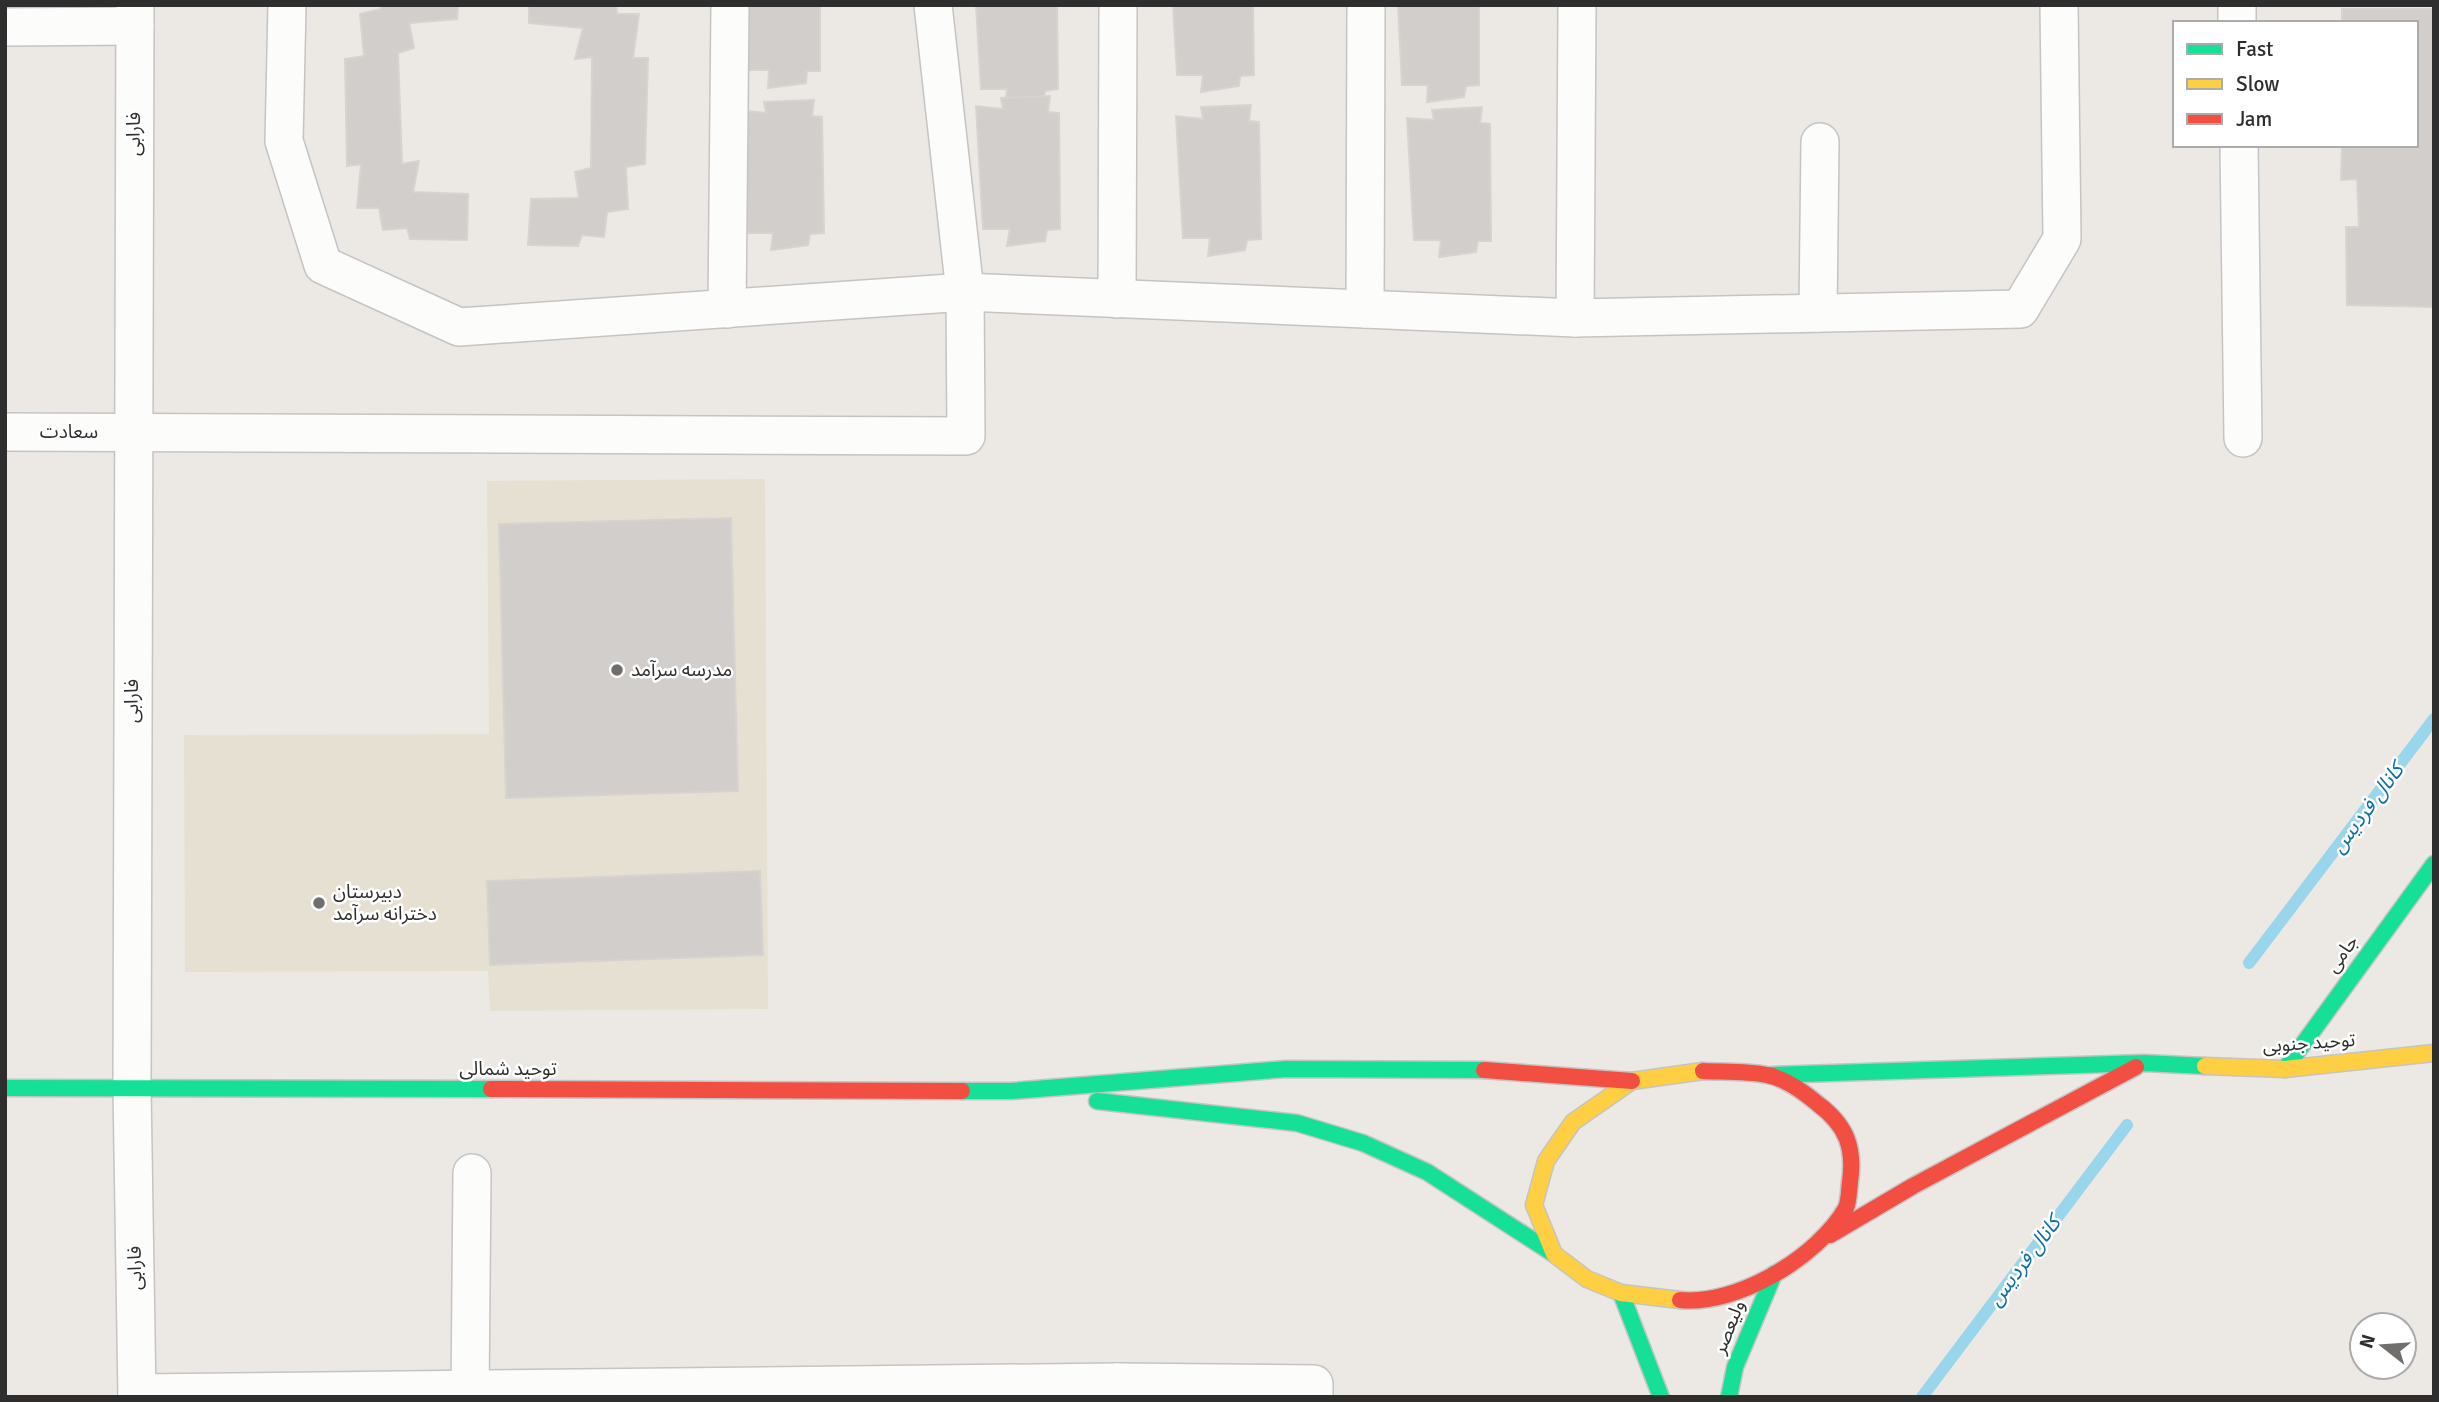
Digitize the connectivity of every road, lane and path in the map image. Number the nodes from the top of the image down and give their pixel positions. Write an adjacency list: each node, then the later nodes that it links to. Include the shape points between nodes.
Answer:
1 (287, 5): 14 (street, via 284,141 323,265 459,327)
2 (730, 5): 14 (street)
3 (933, 5): 12 (street)
4 (1118, 5): 13 (street)
5 (1366, 5): 15 (street)
6 (1577, 5): 17 (street)
7 (2059, 5): 16 (street, via 2062,239 2020,309)
8 (135, 16): 9 (street); 19 (street, فارابی)
9 (5, 27)
10 (1820, 142): 16 (street)
11 (2239, 147): 20 (street)
12 (965, 292): 13 (street); 14 (street); 19 (street, سعادت, via 966,436)
13 (1117, 299): 15 (street)
14 (727, 309)
15 (1365, 309): 17 (street)
16 (1818, 313): 17 (street)
17 (1575, 318)
18 (5, 432): 19 (street, سعادت)
19 (133, 432): 28 (street, فارابی)
20 (2243, 438)
21 (2434, 864): 24 (street, جامی)
22 (2434, 1053): 24 (street, توحید جنوبی)
23 (2144, 1063): 24 (street, توحید جنوبی); 25 (street, توحید جنوبی); 31 (street, via 1913,1186)
24 (2285, 1069)
25 (1769, 1075): 26 (street, توحید جنوبی, via 1703,1071); 31 (street, via 1825,1109 1849,1137 1852,1168 1847,1206)
26 (1632, 1081): 29 (street, via 1502,1070 1286,1069); 32 (street, via 1573,1122 1546,1161 1534,1205)
27 (5, 1088): 28 (street, توحید شمالی)
28 (132, 1088): 29 (street, توحید شمالی); 38 (street, فارابی)
29 (1011, 1091): 32 (street, via 1297,1122 1363,1143 1427,1172)
30 (472, 1172): 37 (street)
31 (1819, 1242): 33 (street)
32 (1553, 1254): 34 (street, via 1587,1279)
33 (1774, 1274): 34 (street, via 1737,1293 1691,1301); 41 (street, ولیعصر, via 1735,1367)
34 (1620, 1293): 40 (street)
35 (1117, 1389): 36 (street); 39 (street, via 1314,1384)
36 (782, 1391): 37 (street)
37 (470, 1393): 38 (street)
38 (137, 1395)
39 (1314, 1397)
40 (1661, 1397)
41 (1729, 1397)

